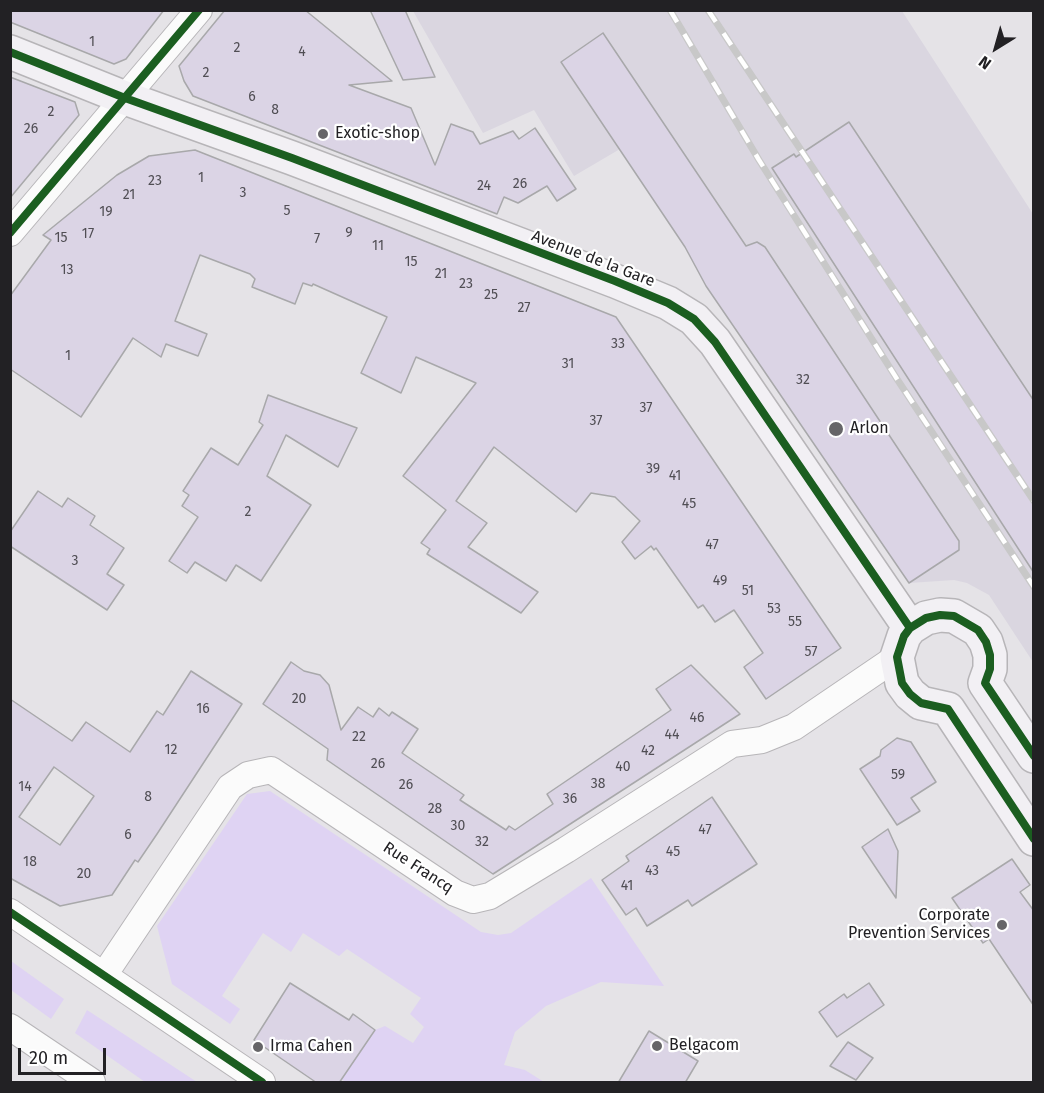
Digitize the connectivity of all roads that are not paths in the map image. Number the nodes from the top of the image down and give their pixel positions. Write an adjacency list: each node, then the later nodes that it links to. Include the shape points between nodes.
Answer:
1 (199, 10): 3 (street)
2 (10, 52): 3 (main road, Avenue de la Gare)
3 (125, 98): 4 (street); 5 (main road, Avenue de la Gare, via 604,276 668,303 694,319 715,342)
4 (10, 233)
5 (904, 643): 6 (main road, via 926,618 954,616 967,621 986,642 990,655 986,683); 7 (main road, Avenue de la Gare, via 898,670 910,694 921,703 948,709); 9 (street, Rue Francq, via 794,727 762,740 732,744 490,896 473,900 455,893 271,770 248,775 230,787)
6 (1034, 756)
7 (1034, 838)
8 (10, 912): 9 (street)
9 (104, 975): 12 (street)
10 (10, 1028): 11 (street)
11 (92, 1083)
12 (262, 1083)

